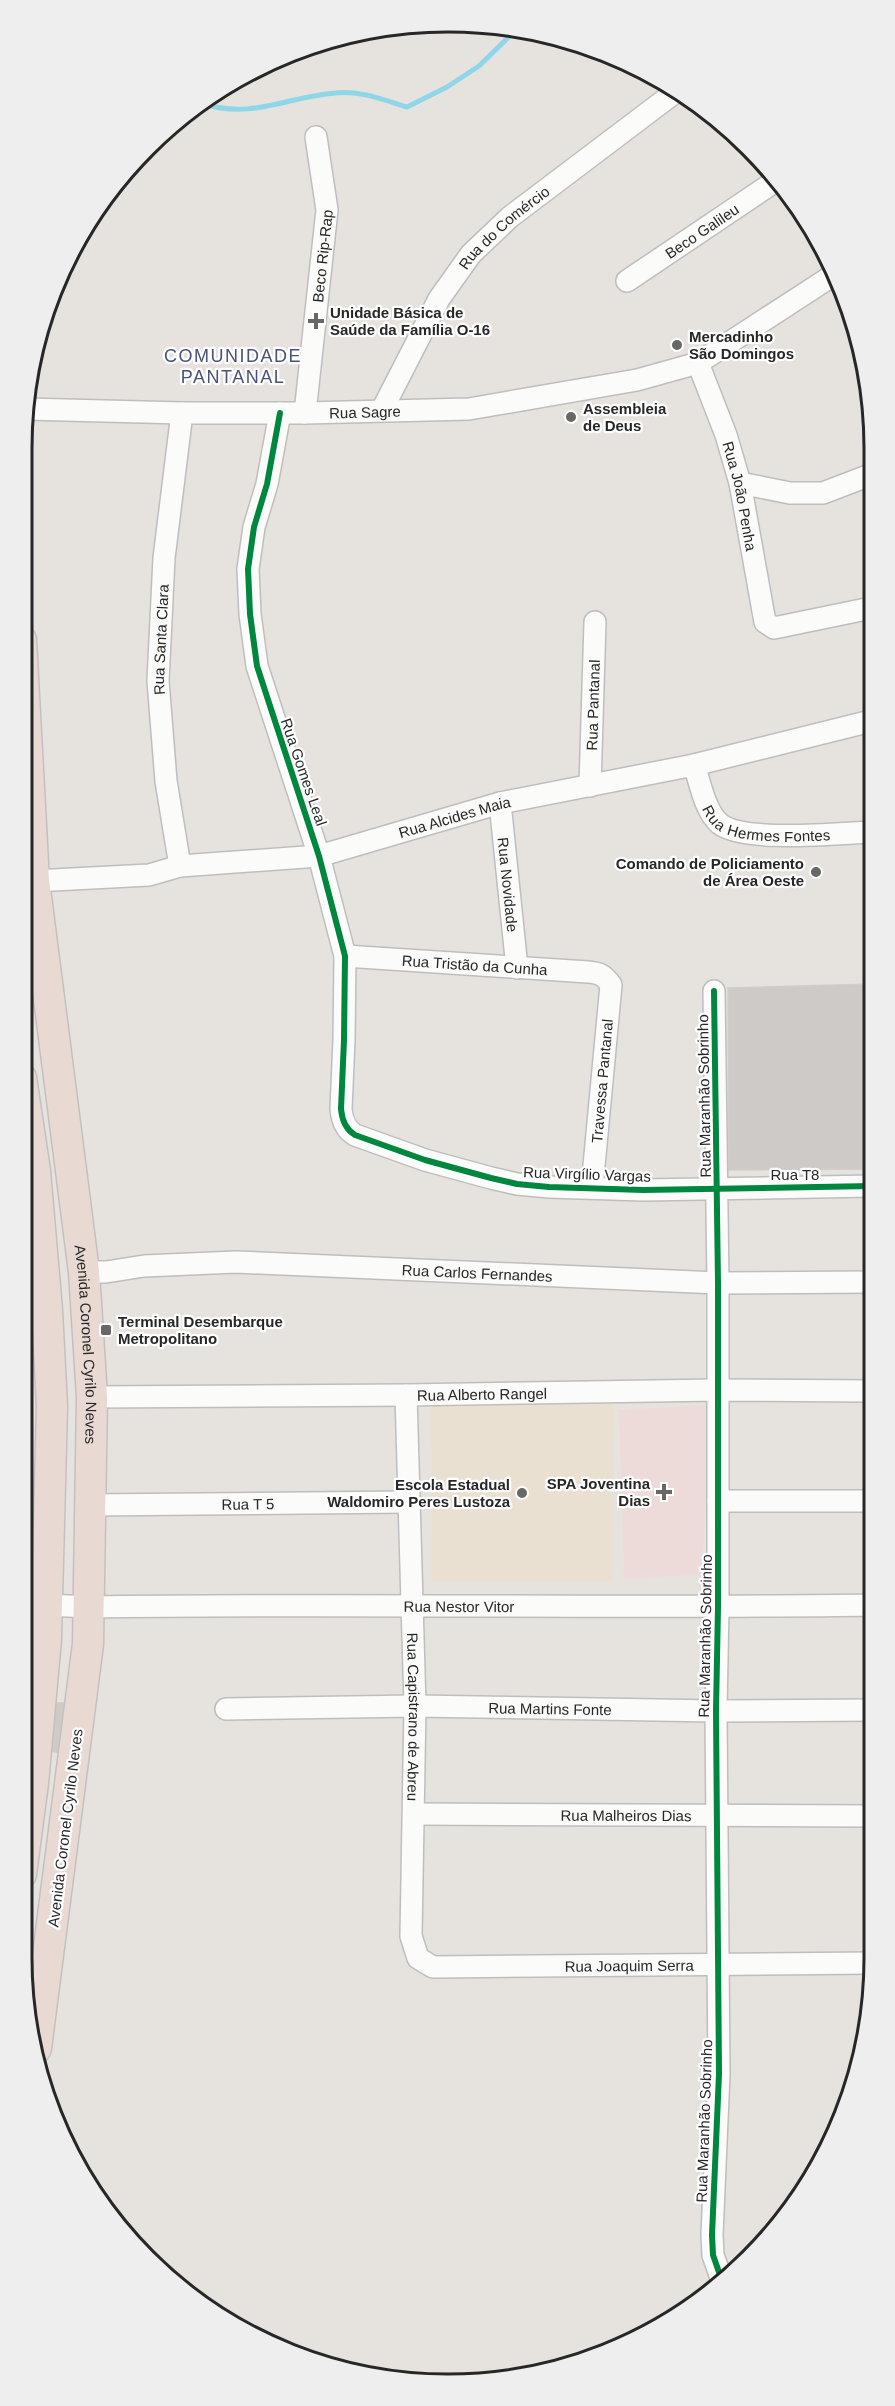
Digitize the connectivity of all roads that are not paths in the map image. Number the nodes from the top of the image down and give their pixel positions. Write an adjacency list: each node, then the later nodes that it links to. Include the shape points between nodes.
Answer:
1 (670, 96): 8 (street, Rua do Comércio, via 510,217 471,254 439,299)
2 (316, 136): 11 (street, Beco Rip-Rap, via 327,210)
3 (770, 185): 5 (street, Beco Galileu)
4 (828, 279): 6 (street, Rua Sagre)
5 (627, 281)
6 (698, 363): 8 (street, Rua Sagre, via 637,380 469,409); 13 (street, Rua João Penha)
7 (33, 409): 9 (street, Rua Sagre)
8 (382, 410): 11 (street, Rua Sagre)
9 (182, 413): 10 (street, Rua Sagre); 23 (street, Rua Santa Clara, via 164,558 158,681 166,782)
10 (280, 413): 11 (street, Rua Sagre); 22 (street, Rua Gomes Leal, via 267,484 254,527 248,569 250,614 256,666)
11 (305, 413)
12 (864, 477): 13 (street, via 823,493 790,493)
13 (740, 483): 14 (street, Rua João Penha, via 765,622 774,628)
14 (864, 609)
15 (595, 622): 18 (street, Rua Pantanal)
16 (864, 723): 17 (street, Rua Alcides Maia)
17 (694, 765): 18 (street, Rua Alcides Maia); 20 (street, Rua Hermes Fontes, via 710,811 720,824 741,832 791,835)
18 (590, 786): 19 (street, Rua Alcides Maia)
19 (500, 803): 22 (street, Rua Alcides Maia); 26 (street, Rua Novidade)
20 (864, 832)
21 (32, 843): 24 (highway, Avenida Coronel Cyrilo Neves)
22 (319, 856): 23 (street, Rua Alcides Maia); 25 (street, Rua Gomes Leal)
23 (180, 866): 24 (street, Rua Alcides Maia, via 149,875)
24 (34, 880): 35 (highway, Avenida Coronel Cyrilo Neves)
25 (345, 956): 26 (street, Rua Tristão da Cunha); 29 (street, Rua Gomes Leal, via 341,1109 348,1131)
26 (517, 968): 27 (street, Rua Tristão da Cunha, via 599,973)
27 (605, 977): 31 (street, Travessa Pantanal, via 611,986)
28 (714, 991): 32 (street, Rua Maranhão Sobrinho)
29 (355, 1136): 31 (street, Rua Virgílio Vargas, via 425,1160 517,1184)
30 (864, 1186): 32 (street, Rua T8)
31 (592, 1187): 32 (street, Rua Virgílio Vargas)
32 (717, 1187): 38 (street, Rua Maranhão Sobrinho)
33 (32, 1204): 36 (highway)
34 (32, 1252): 36 (street)
35 (84, 1272): 38 (street, Rua Carlos Fernandes, via 236,1262); 42 (highway, Avenida Coronel Cyrilo Neves)
36 (44, 1274): 47 (highway, via 52,1406)
37 (864, 1282): 38 (street, Rua Carlos Fernandes)
38 (718, 1283): 39 (street, Rua Maranhão Sobrinho)
39 (717, 1389): 40 (street, Rua Alberto Rangel); 41 (street, Rua Alberto Rangel); 43 (street, Rua Maranhão Sobrinho)
40 (864, 1390)
41 (406, 1395): 42 (street, Rua Alberto Rangel); 45 (street, Rua Capistrano de Abreu)
42 (92, 1397): 46 (highway, Avenida Coronel Cyrilo Neves)
43 (718, 1501): 44 (street); 51 (street, Rua Maranhão Sobrinho)
44 (864, 1501)
45 (408, 1502): 46 (street, Rua T 5); 48 (street, Rua Capistrano de Abreu)
46 (89, 1505): 50 (highway, Avenida Coronel Cyrilo Neves)
47 (46, 1605): 50 (street, Rua Nestor Vitor); 56 (highway)
48 (413, 1605): 50 (street, Rua Nestor Vitor); 51 (street, Rua Nestor Vitor); 52 (street, Rua Capistrano de Abreu)
49 (864, 1605): 51 (street, Rua Nestor Vitor)
50 (89, 1607): 63 (highway, Avenida Coronel Cyrilo Neves, via 88,1644)
51 (718, 1607): 55 (street, Rua Maranhão Sobrinho)
52 (415, 1706): 53 (street, Rua Martins Fonte); 55 (street, Rua Martins Fonte); 57 (street, Rua Capistrano de Abreu)
53 (226, 1709)
54 (864, 1710): 55 (street, Rua Martins Fonte)
55 (716, 1711): 59 (street, Rua Maranhão Sobrinho)
56 (32, 1791)
57 (414, 1814): 59 (street, Rua Malheiros Dias); 60 (street, Rua Capistrano de Abreu, via 411,1936 418,1958)
58 (864, 1816): 59 (street, Rua Malheiros Dias)
59 (716, 1817): 62 (street, Rua Maranhão Sobrinho)
60 (424, 1963): 62 (street, Rua Joaquim Serra, via 433,1967)
61 (864, 1963): 62 (street, Rua Joaquim Serra)
62 (717, 1965): 64 (street, Rua Maranhão Sobrinho, via 719,2074 712,2235 713,2255)
63 (38, 2033)
64 (720, 2273)

